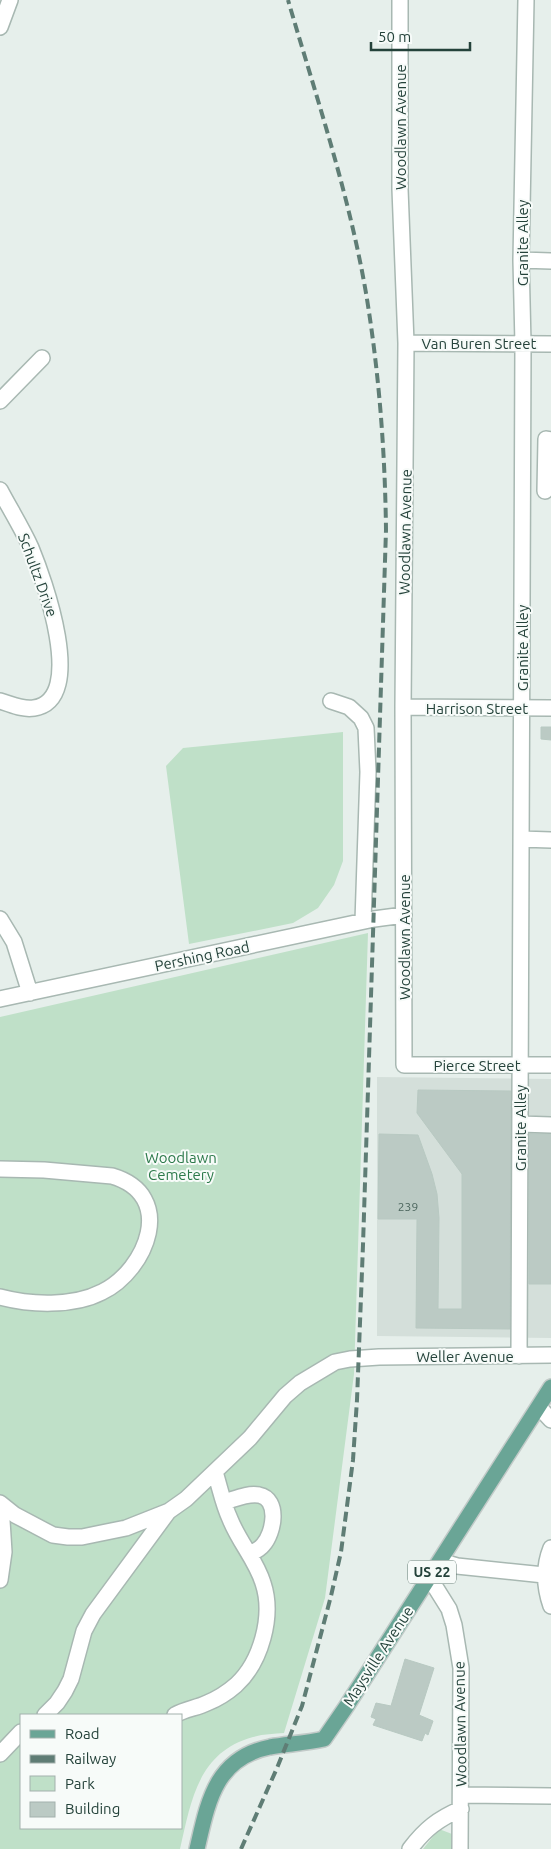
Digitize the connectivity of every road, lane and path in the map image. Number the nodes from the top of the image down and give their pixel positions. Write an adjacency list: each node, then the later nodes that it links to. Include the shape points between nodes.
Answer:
1 (10, 0): 4 (street)
2 (400, 0): 7 (street, Woodlawn Avenue, via 400,189)
3 (526, 0): 5 (street, Granite Alley)
4 (0, 27)
5 (521, 260): 6 (street); 8 (street, Granite Alley)
6 (551, 261)
7 (406, 343): 8 (street, Van Buren Street); 17 (street, Woodlawn Avenue)
8 (523, 344): 9 (street, Van Buren Street); 18 (street, Granite Alley)
9 (551, 344)
10 (42, 358): 11 (street)
11 (0, 401)
12 (551, 440): 14 (street, via 546,440)
13 (0, 490): 15 (street, Schultz Drive, via 30,547 51,605 60,661 58,687 46,703 36,708 25,708)
14 (545, 491)
15 (0, 701)
16 (332, 701): 24 (street, via 349,707 366,728 368,772)
17 (403, 707): 18 (street, Harrison Street); 22 (street, Woodlawn Avenue)
18 (522, 708): 19 (street, Harrison Street); 20 (street, Granite Alley)
19 (551, 708)
20 (521, 839): 21 (street); 28 (street, Granite Alley)
21 (551, 840)
22 (404, 915): 24 (street, Pershing Road); 27 (street, Woodlawn Avenue)
23 (0, 919): 25 (street, via 14,942)
24 (363, 922): 25 (street, Pershing Road)
25 (30, 993): 26 (street, Pershing Road)
26 (0, 999)
27 (404, 1065): 28 (street, Pierce Street)
28 (520, 1065): 29 (street, Pierce Street); 30 (street, Granite Alley)
29 (551, 1065)
30 (520, 1124): 31 (street); 35 (street, Granite Alley)
31 (551, 1125)
32 (0, 1169): 33 (street, via 121,1178 144,1196 150,1225 138,1258 123,1277 102,1292 58,1302)
33 (0, 1297)
34 (551, 1355): 35 (street, Weller Avenue)
35 (519, 1356): 39 (street, Weller Avenue, via 379,1357 335,1362 285,1396 250,1438)
36 (551, 1388): 37 (main road, Maysville Avenue / US 22)
37 (539, 1407): 38 (street); 45 (main road, Maysville Avenue / US 22)
38 (551, 1420)
39 (215, 1472): 40 (street); 42 (street, Weller Avenue)
40 (224, 1502): 44 (street); 44 (street, via 259,1495 269,1500 273,1508 272,1527 263,1545)
41 (1, 1504): 42 (street, via 45,1531 68,1537 126,1528); 48 (street, via 4,1552)
42 (169, 1511): 50 (street, via 93,1614 84,1631 71,1678)
43 (551, 1548): 46 (street)
44 (250, 1554): 51 (street, via 264,1584 267,1607 257,1658 236,1685 221,1696)
45 (440, 1561): 46 (street, via 457,1566); 47 (main road, Maysville Avenue / US 22)
46 (544, 1575): 49 (street)
47 (429, 1577): 55 (street, Woodlawn Avenue, via 449,1609 458,1646 462,1685); 56 (main road, Maysville Avenue / US 22, via 324,1739 270,1747 236,1760 224,1772 207,1805)
48 (0, 1580)
49 (551, 1606)
50 (47, 1714)
51 (178, 1714)
52 (20, 1733): 53 (street)
53 (0, 1754)
54 (551, 1796): 55 (street)
55 (461, 1801): 57 (street, via 428,1828); 58 (street, Woodlawn Avenue)
56 (197, 1849)
57 (410, 1849)
58 (460, 1849)

